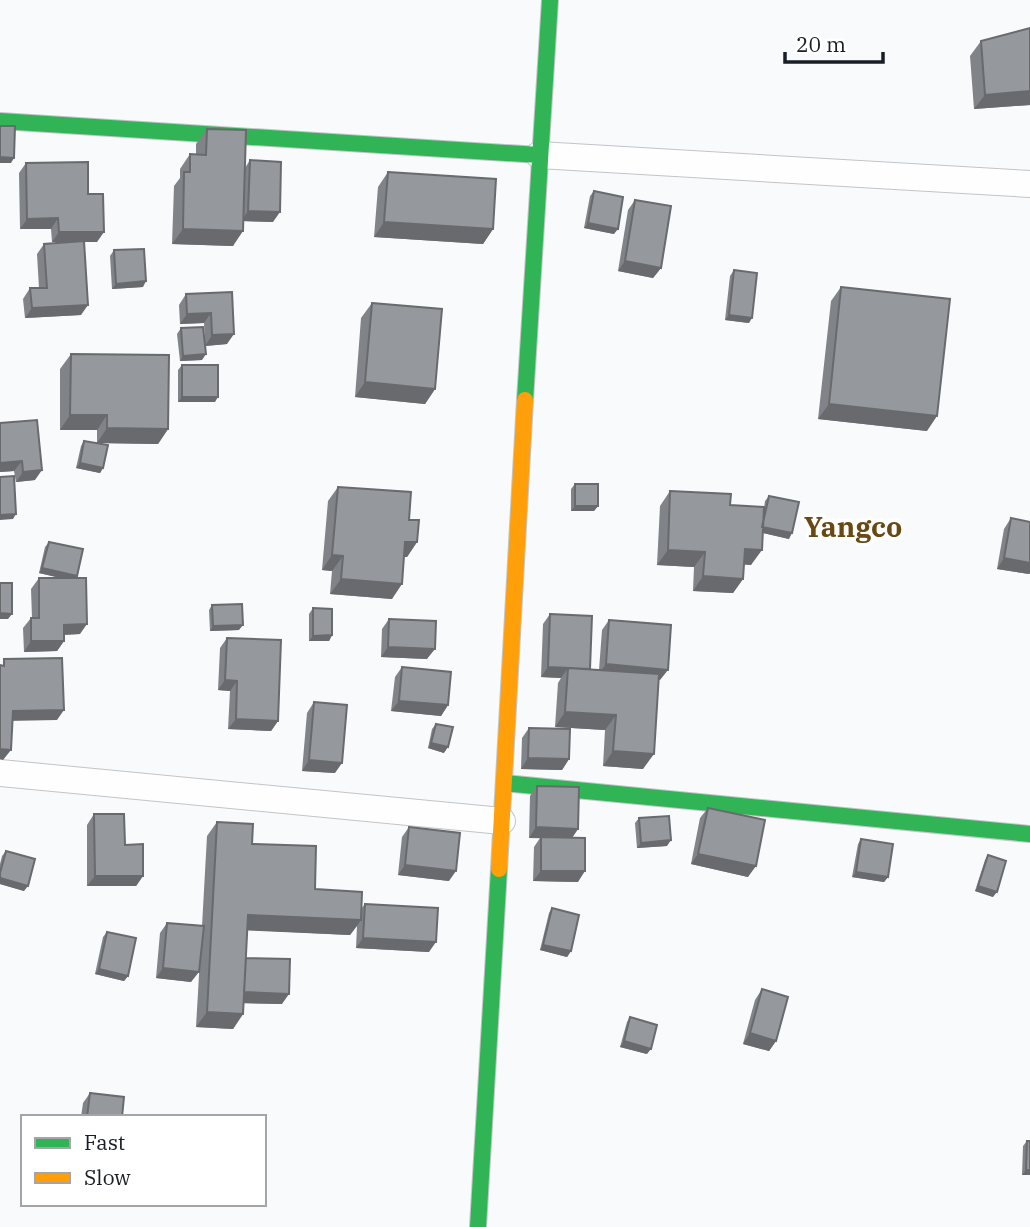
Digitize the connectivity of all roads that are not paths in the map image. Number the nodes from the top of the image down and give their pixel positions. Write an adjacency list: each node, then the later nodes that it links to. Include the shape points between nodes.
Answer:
1 (550, 0): 3 (street)
2 (0, 121): 3 (street)
3 (539, 155): 4 (street); 6 (street)
4 (1030, 184)
5 (0, 773): 7 (street)
6 (504, 783): 7 (street); 8 (street)
7 (502, 821): 9 (street)
8 (1030, 834)
9 (478, 1227)

